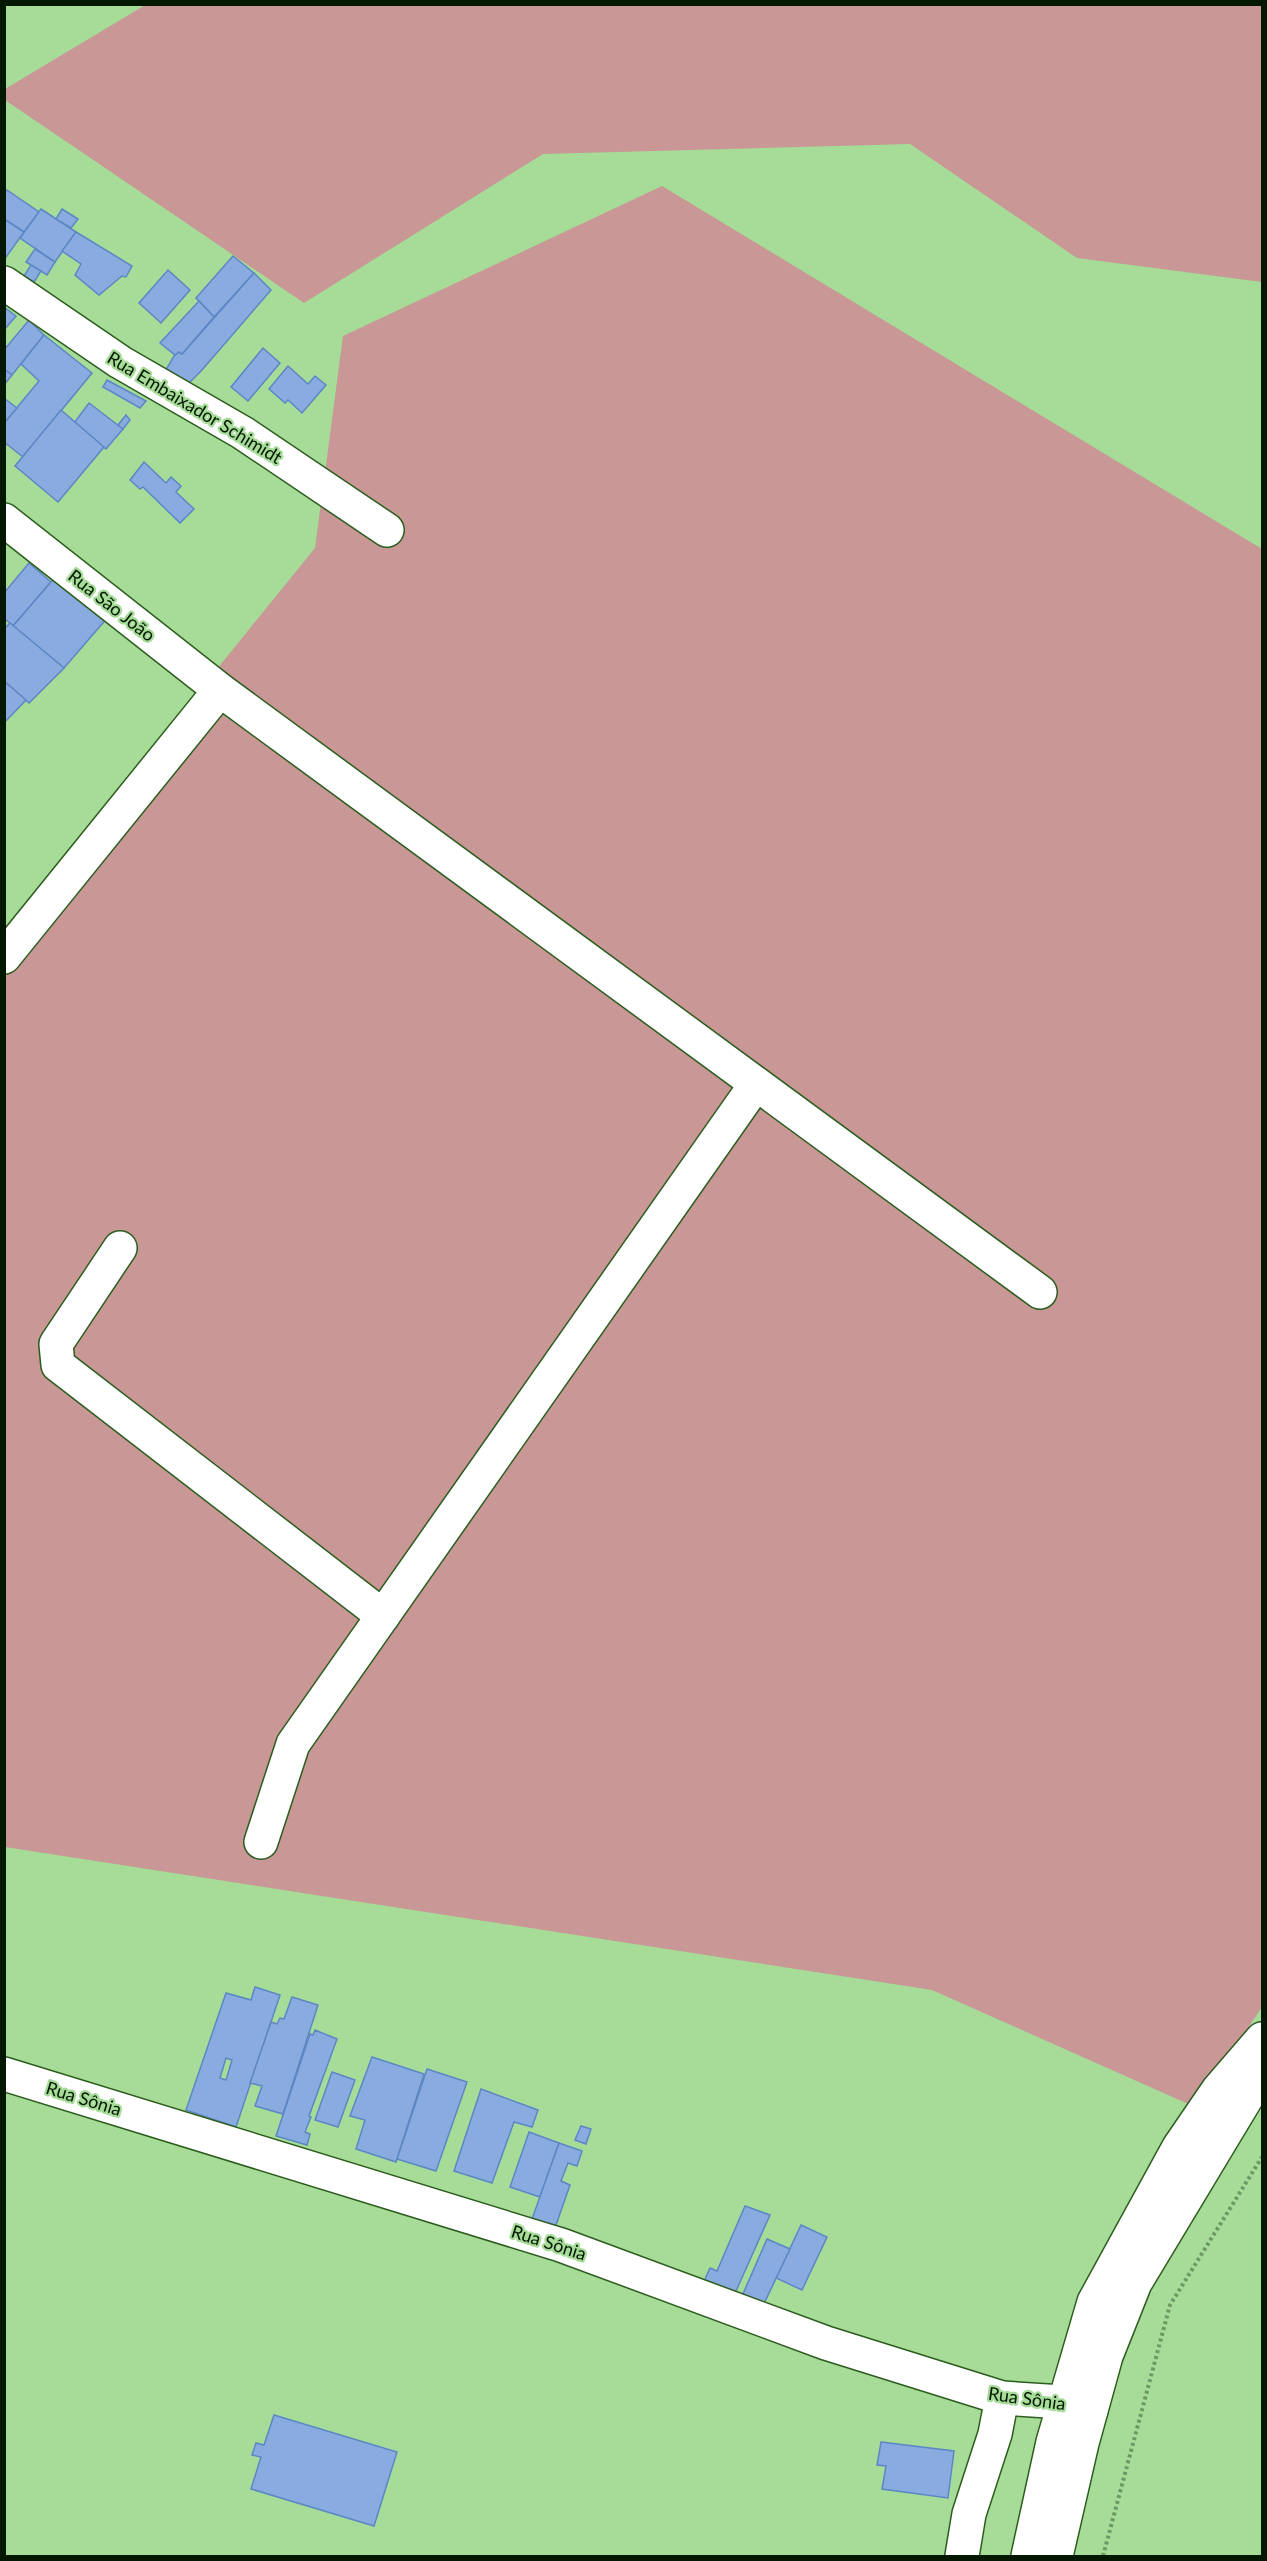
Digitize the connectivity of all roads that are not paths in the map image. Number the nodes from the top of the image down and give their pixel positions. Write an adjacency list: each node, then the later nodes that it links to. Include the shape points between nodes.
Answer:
1 (4, 283): 3 (street, Rua Embaixador Schimidt, via 120,362 243,433)
2 (4, 520): 4 (street, Rua São João)
3 (387, 530)
4 (220, 690): 5 (street); 6 (street, Rua São João)
5 (4, 957)
6 (756, 1084): 8 (street, Rua São João); 9 (street)
7 (120, 1248): 9 (street, via 56,1344 58,1365)
8 (1040, 1292)
9 (383, 1616): 10 (street, via 293,1744)
10 (261, 1842)
11 (1263, 2039): 15 (street, via 1218,2090 1179,2147 1109,2271 1094,2302)
12 (1263, 2072): 15 (street, via 1136,2283 1106,2356)
13 (4, 2074): 14 (street, Rua Sônia, via 561,2245 826,2343)
14 (1002, 2398): 15 (street, Rua Sônia); 16 (street, via 995,2434 969,2514)
15 (1077, 2406): 17 (street); 18 (street)
16 (962, 2556)
17 (1028, 2556)
18 (1056, 2556)

